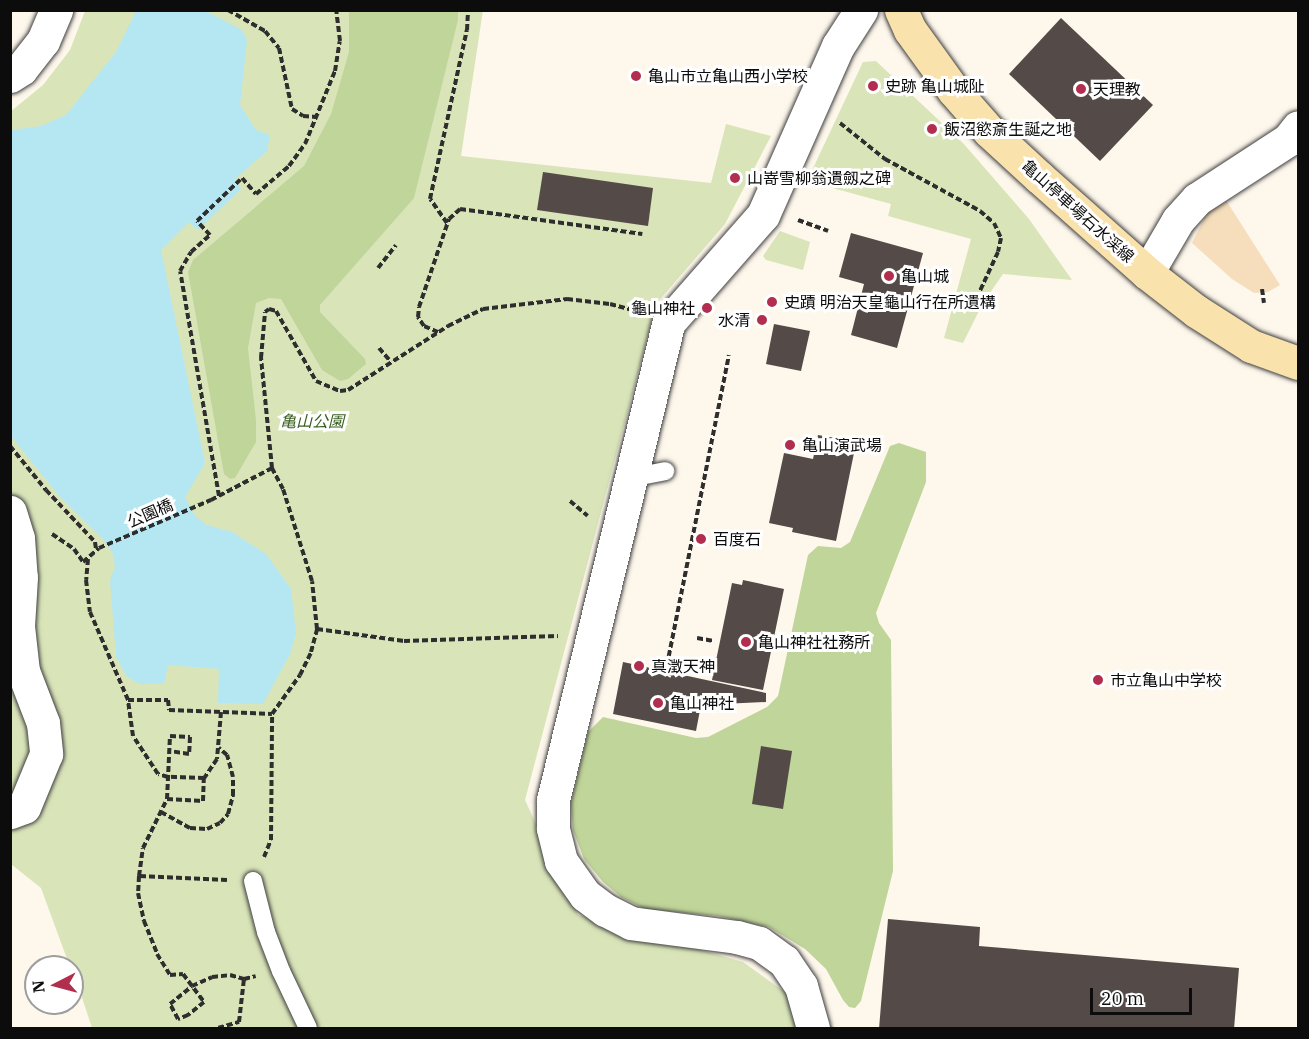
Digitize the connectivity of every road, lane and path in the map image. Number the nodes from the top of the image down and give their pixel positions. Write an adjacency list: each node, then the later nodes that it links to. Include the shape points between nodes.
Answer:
1 (56, 10): 7 (street, via 43,41 21,69)
2 (228, 10): 8 (path, via 265,31 279,48 292,109 303,116)
3 (336, 10): 8 (path, via 340,41 335,71)
4 (468, 10): 12 (path, via 430,199)
5 (861, 10): 30 (street, via 838,46 763,215 669,322)
6 (901, 10): 17 (main road, 亀山停車場石水渓線, via 930,60 989,131)
7 (10, 76)
8 (317, 117): 31 (path, via 289,166 256,194 242,178 197,221 210,235 191,252 180,271)
9 (839, 122): 20 (path, via 885,159 980,211 994,223 1001,238 998,252)
10 (1299, 127): 17 (street, via 1288,140 1197,199 1178,220)
11 (796, 219): 13 (path)
12 (447, 224): 14 (path, via 460,209 471,209); 22 (path, via 418,317 424,326)
13 (828, 231)
14 (642, 234)
15 (396, 245): 16 (path)
16 (378, 268)
17 (1147, 273): 26 (main road, 亀山停車場石水渓線, via 1223,330 1251,346)
18 (1262, 289): 19 (path)
19 (1264, 303)
20 (972, 308)
21 (643, 313): 22 (path, via 567,298 483,309)
22 (438, 332): 25 (path)
23 (379, 348): 25 (path)
24 (729, 356): 40 (path)
25 (391, 362): 28 (path, via 348,390 326,386 316,381 276,311 265,312 261,358)
26 (1299, 363)
27 (10, 446): 34 (path)
28 (272, 468): 31 (path, 公園橋); 36 (path, via 283,489 312,581)
29 (665, 471): 30 (lane)
30 (630, 478): 58 (street, via 553,800 553,828 561,861 585,895 631,923 759,943 784,961 801,986)
31 (219, 496): 34 (path, 公園橋)
32 (10, 512): 49 (street, via 18,538 18,626 23,671 43,723 46,754 24,807)
33 (51, 533): 35 (path, via 75,549 83,562)
34 (98, 549): 35 (path, 公園橋)
35 (88, 557): 41 (path, via 90,612)
36 (317, 629): 37 (path, via 404,641); 43 (path, via 300,675)
37 (563, 636)
38 (697, 638): 39 (path)
39 (714, 641)
40 (667, 665)
41 (128, 700): 42 (path, via 168,699 169,710); 46 (path, via 133,736 158,774)
42 (221, 712): 43 (path); 44 (path)
43 (272, 714): 52 (path, via 271,840)
44 (219, 748): 47 (path, via 217,759); 50 (path, via 226,755 233,777 228,814 220,823 207,829 190,828)
45 (169, 751): 45 (path, via 170,736 190,737 189,754); 46 (path)
46 (168, 777): 47 (path); 48 (path)
47 (204, 778): 48 (path, via 203,801)
48 (166, 799): 50 (path)
49 (10, 812)
50 (160, 812): 51 (path, via 142,848)
51 (139, 876): 52 (path); 55 (path, via 138,894 157,954 170,975 183,974)
52 (253, 881): 53 (lane)
53 (281, 971): 54 (path); 57 (lane)
54 (244, 979): 55 (path, via 230,975 212,977); 56 (path, via 239,1022)
55 (192, 986): 55 (path, via 204,1002 178,1019 170,1004)
56 (218, 1029)
57 (308, 1029)
58 (813, 1029)

